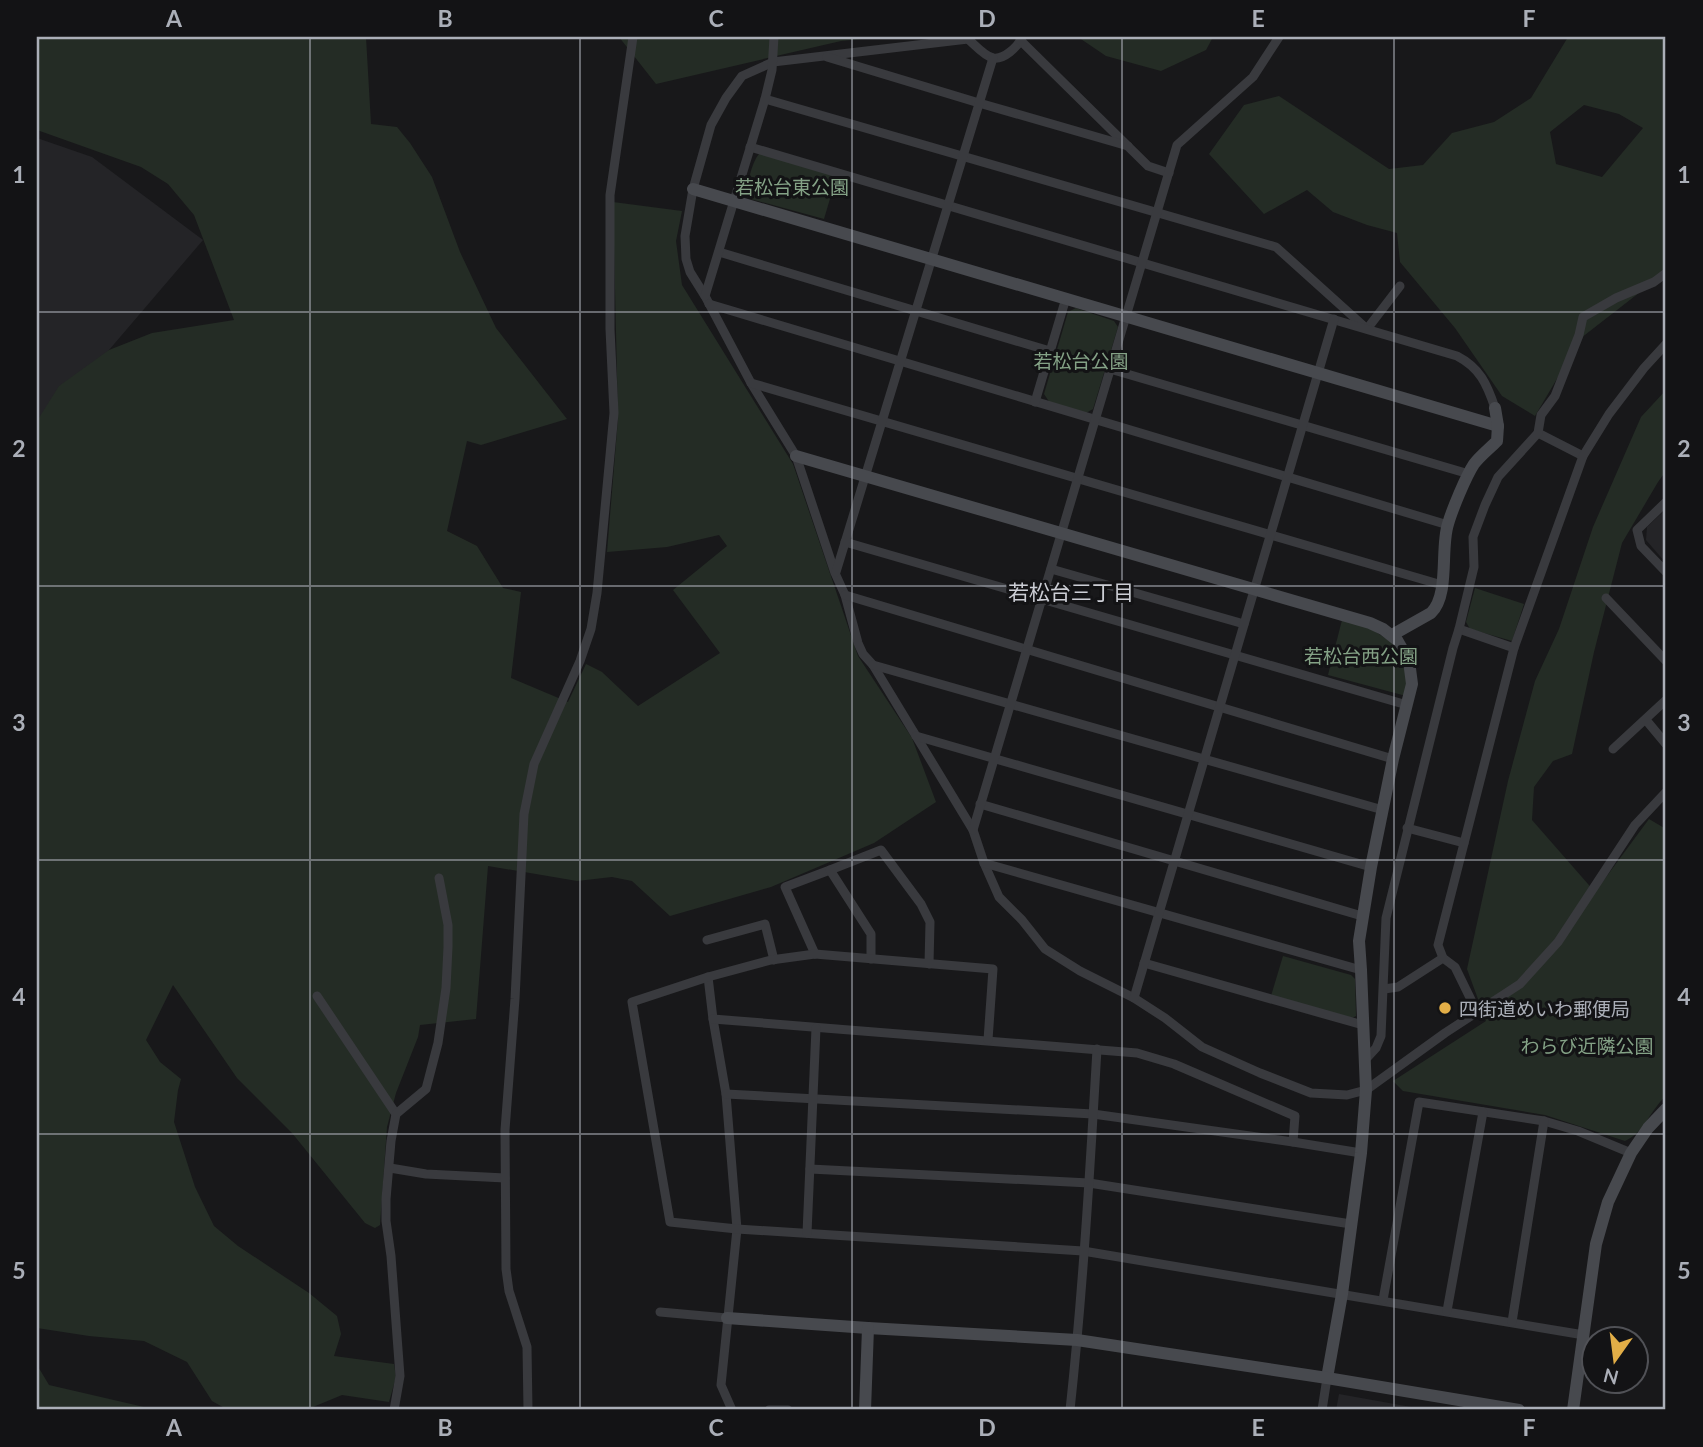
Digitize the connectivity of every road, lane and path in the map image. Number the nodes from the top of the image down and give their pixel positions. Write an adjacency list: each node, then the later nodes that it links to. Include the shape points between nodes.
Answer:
1 (633, 37): 127 (street, via 610,195 614,413 597,593 580,661 534,764 524,814)
2 (774, 37): 8 (street)
3 (1279, 37): 14 (street, via 1253,77 1177,145)
4 (969, 38): 6 (street); 7 (street)
5 (1021, 39): 7 (street, via 1016,47); 11 (street)
6 (824, 56): 8 (street); 10 (street)
7 (993, 58): 10 (street)
8 (773, 62): 9 (street); 15 (street, via 741,76 726,98 711,125)
9 (765, 99): 12 (street); 13 (street)
10 (979, 103): 11 (street); 13 (street)
11 (1128, 146): 14 (street, via 1148,166)
12 (750, 147): 16 (street); 17 (street)
13 (963, 156): 17 (street); 18 (street)
14 (1169, 173): 18 (street)
15 (692, 189): 16 (street); 25 (street, via 686,259)
16 (734, 200): 19 (street); 20 (street)
17 (947, 205): 20 (street); 21 (street)
18 (1157, 212): 21 (street); 29 (street, via 1276,247)
19 (719, 251): 25 (street); 26 (street)
20 (931, 258): 24 (street); 26 (street)
21 (1142, 262): 27 (street); 28 (street)
22 (1666, 272): 42 (street, via 1583,317 1555,396 1541,415)
23 (1400, 286): 29 (street)
24 (1066, 298): 27 (street); 31 (street)
25 (707, 300): 32 (street); 35 (street)
26 (915, 311): 31 (street); 32 (street)
27 (1125, 316): 33 (street); 34 (street)
28 (1334, 319): 29 (street); 34 (street)
29 (1367, 329): 37 (street, via 1471,363 1487,385)
30 (1666, 344): 44 (street, via 1616,405)
31 (1050, 351): 36 (street)
32 (900, 362): 36 (street); 39 (street)
33 (1110, 369): 38 (street); 40 (street)
34 (1317, 372): 40 (street); 41 (street)
35 (751, 383): 39 (street); 43 (street)
36 (1035, 402): 38 (street)
37 (1495, 408): 41 (street)
38 (1095, 420): 47 (street); 48 (street)
39 (882, 421): 46 (street); 48 (street)
40 (1302, 425): 45 (street); 47 (street)
41 (1498, 426): 45 (street, via 1497,441)
42 (1538, 433): 44 (street); 63 (street, via 1498,477 1485,505 1473,537 1474,567)
43 (796, 456): 46 (street); 56 (street)
44 (1583, 456): 65 (street)
45 (1469, 474): 50 (street)
46 (865, 476): 51 (street); 53 (street)
47 (1287, 477): 50 (street); 52 (street)
48 (1078, 478): 51 (street); 52 (street)
49 (1666, 502): 55 (street, via 1637,530 1641,546)
50 (1448, 524): 57 (street)
51 (1061, 533): 54 (street); 58 (street)
52 (1270, 534): 57 (street); 58 (street)
53 (845, 542): 56 (street); 61 (street)
54 (1051, 569): 61 (street); 62 (street)
55 (1666, 572)
56 (835, 573): 59 (street)
57 (1442, 585): 64 (street, via 1436,608)
58 (1254, 589): 62 (street); 64 (street, via 1370,623)
59 (845, 595): 66 (street); 69 (street, via 858,643)
60 (1606, 598): 68 (street)
61 (1042, 599): 66 (street); 67 (street)
62 (1244, 624): 67 (street)
63 (1459, 629): 65 (street); 85 (street)
64 (1392, 635): 72 (street, via 1412,673)
65 (1514, 648): 87 (street)
66 (1027, 650): 71 (street); 73 (street)
67 (1234, 655): 72 (street); 73 (street)
68 (1666, 661)
69 (873, 665): 71 (street); 75 (street)
70 (1666, 700): 74 (street)
71 (1011, 704): 78 (street); 79 (street)
72 (1407, 705): 80 (street)
73 (1219, 707): 79 (street); 80 (street)
74 (1646, 720): 76 (street); 77 (street)
75 (916, 736): 78 (street); 86 (street)
76 (1666, 744)
77 (1613, 749)
78 (994, 758): 82 (street); 84 (street)
79 (1203, 759): 83 (street); 84 (street)
80 (1393, 759): 83 (street)
81 (1666, 792): 107 (street, via 1635,825 1558,942 1520,984)
82 (981, 804): 86 (street); 88 (street)
83 (1382, 810): 90 (street)
84 (1187, 814): 88 (street); 90 (street)
85 (1407, 828): 87 (street); 104 (street, via 1386,918)
86 (973, 830): 89 (street)
87 (1464, 843): 97 (street, via 1438,945)
88 (1174, 861): 93 (street); 94 (street)
89 (984, 863): 93 (street); 106 (street, via 999,897 1045,949)
90 (1371, 867): 94 (street)
91 (830, 870): 96 (street, via 785,887); 98 (street, via 871,934); 101 (street, via 881,850 930,922)
92 (439, 878): 119 (street, via 448,947 438,1043 426,1089)
93 (1159, 912): 100 (street); 102 (street)
94 (1362, 916): 102 (street)
95 (707, 940): 99 (street, via 765,924)
96 (814, 954): 98 (street); 99 (street)
97 (1443, 958): 104 (street, via 1398,987); 107 (street, via 1455,967)
98 (871, 959): 101 (street)
99 (774, 960): 103 (street)
100 (1144, 963): 106 (street); 109 (street)
101 (929, 964): 111 (street, via 993,969)
102 (1361, 970): 109 (street)
103 (708, 977): 108 (street); 130 (street, via 632,1002 670,1222)
104 (1384, 989): 113 (street, via 1381,1036)
105 (317, 996): 119 (street)
106 (1134, 998): 114 (street, via 1202,1047 1298,1088 1347,1095)
107 (1477, 1012): 114 (street)
108 (713, 1020): 110 (street); 115 (street)
109 (1363, 1026): 113 (street)
110 (816, 1028): 111 (street); 116 (street)
111 (988, 1040): 112 (street)
112 (1097, 1049): 120 (street); 122 (street, via 1137,1052 1174,1064 1295,1116)
113 (1365, 1060): 114 (street)
114 (1366, 1090): 123 (street)
115 (726, 1094): 116 (street); 130 (street)
116 (813, 1099): 120 (street); 126 (street)
117 (1666, 1109): 124 (street)
118 (1483, 1112): 121 (street); 134 (street, via 1419,1102); 135 (street)
119 (396, 1114): 125 (street)
120 (1093, 1114): 122 (street); 128 (street)
121 (1544, 1121): 124 (street); 138 (street)
122 (1293, 1142): 123 (street)
123 (1361, 1153): 129 (street)
124 (1631, 1153): 139 (street, via 1608,1202 1596,1244)
125 (390, 1168): 127 (street); 145 (street, via 386,1220 400,1376)
126 (810, 1169): 128 (street); 131 (street)
127 (505, 1178): 146 (street, via 506,1269 527,1347)
128 (1090, 1184): 129 (street); 132 (street)
129 (1351, 1224): 133 (street)
130 (737, 1229): 131 (street); 137 (street)
131 (807, 1233): 132 (street)
132 (1083, 1251): 133 (street); 142 (street)
133 (1342, 1294): 134 (street); 144 (street)
134 (1382, 1300): 135 (street)
135 (1447, 1311): 138 (street)
136 (660, 1312): 137 (street)
137 (727, 1318): 140 (street); 147 (street, via 721,1385)
138 (1512, 1322): 141 (street)
139 (1585, 1324)
140 (869, 1328): 142 (street); 150 (street)
141 (1580, 1334)
142 (1077, 1340): 144 (street); 151 (street)
143 (1580, 1362): 154 (street)
144 (1327, 1378): 152 (street); 153 (street)
145 (394, 1410)
146 (528, 1410)
147 (732, 1410)
148 (769, 1410): 149 (street)
149 (788, 1410)
150 (865, 1410)
151 (1070, 1410)
152 (1322, 1410)
153 (1519, 1410)
154 (1573, 1410)

